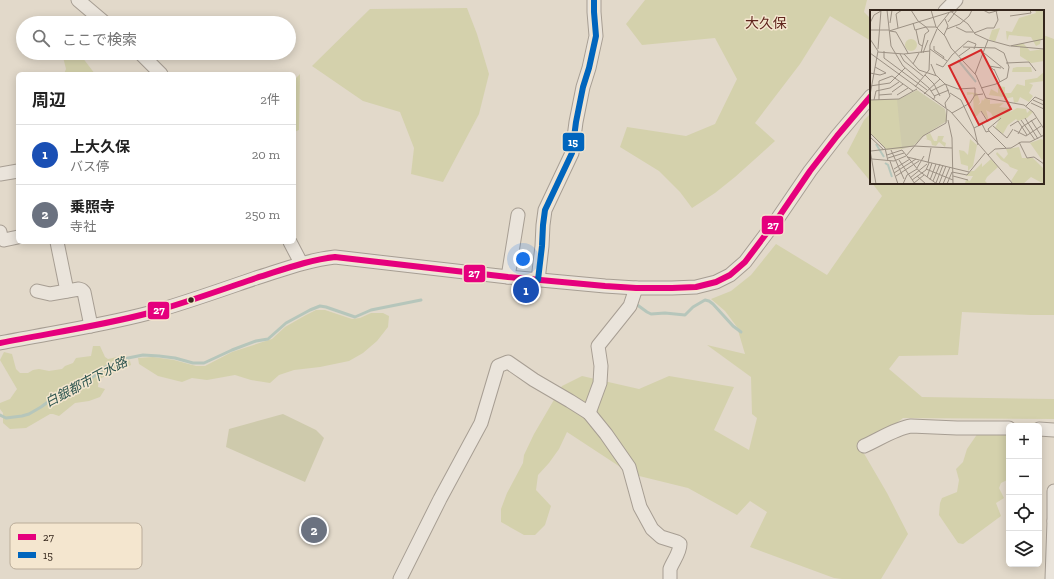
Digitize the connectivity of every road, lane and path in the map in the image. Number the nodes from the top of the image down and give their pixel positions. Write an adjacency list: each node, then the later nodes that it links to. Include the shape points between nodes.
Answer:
1 (78, 0): 5 (street)
2 (594, 0): 18 (street, via 596,36 583,87 572,153 545,210)
3 (956, 0): 4 (street)
4 (946, 10)
5 (97, 16)
6 (147, 60): 7 (street)
7 (158, 72)
8 (870, 97): 19 (street, via 810,171 757,247 730,276 696,287)
9 (16, 171): 10 (street)
10 (0, 174)
11 (518, 215): 17 (street)
12 (0, 232): 13 (street, via 4,240)
13 (16, 237)
14 (57, 244): 21 (street)
15 (291, 244): 16 (street)
16 (301, 264): 17 (street, via 335,257); 22 (street, via 149,313)
17 (508, 277): 18 (street)
18 (538, 280): 19 (street)
19 (636, 288): 24 (street, via 630,306 598,346 600,383)
20 (37, 291): 21 (street, via 50,294)
21 (67, 291): 22 (street, via 79,289 84,292)
22 (91, 326): 23 (street)
23 (0, 343)
24 (589, 413): 31 (street, via 508,362 498,366 481,423); 32 (street, via 629,467 640,507 652,529 661,537 680,544 670,570)
25 (1006, 428): 28 (street, via 912,426)
26 (1042, 429): 27 (street)
27 (1054, 430)
28 (864, 446)
29 (1054, 492): 30 (street)
30 (1054, 521): 33 (street)
31 (400, 579)
32 (670, 579)
33 (1052, 579)

